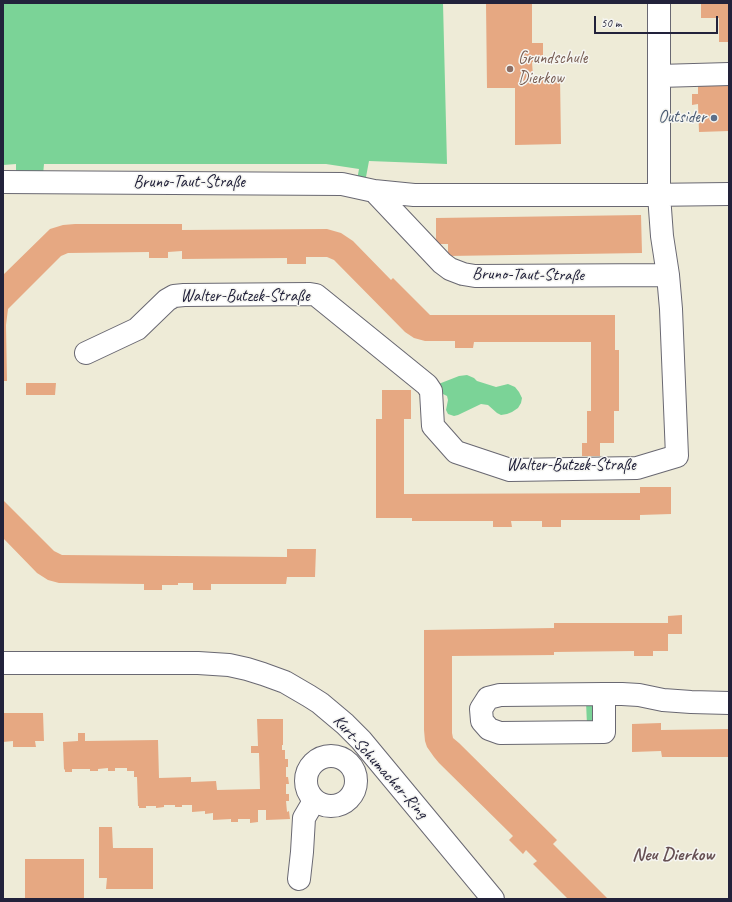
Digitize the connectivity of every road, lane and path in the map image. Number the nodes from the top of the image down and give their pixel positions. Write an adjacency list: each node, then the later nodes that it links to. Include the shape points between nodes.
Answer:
1 (659, 3): 3 (street, Walter-Butzek-Straße)
2 (729, 74): 3 (street)
3 (659, 76): 7 (street, Walter-Butzek-Straße)
4 (3, 182): 5 (street, Bruno-Taut-Straße, via 342,184)
5 (374, 191): 7 (street, Bruno-Taut-Straße, via 414,195); 8 (street, Bruno-Taut-Straße, via 442,263 463,274)
6 (729, 194): 7 (street, Bruno-Taut-Straße)
7 (659, 195): 8 (street, Walter-Butzek-Straße)
8 (668, 275): 9 (street, Walter-Butzek-Straße, via 677,456 637,468 510,470 456,452 433,426 431,391 426,385 316,295 174,296 137,329)
9 (86, 353)
10 (3, 663): 15 (street, Kurt-Schumacher-Ring, via 198,663 247,669 285,682 320,703 361,740)
11 (604, 694): 11 (street, via 500,695 488,698 481,709 482,721 489,729 500,733 604,732); 12 (street)
12 (729, 703)
13 (314, 801): 14 (street, via 304,818)
14 (299, 879)
15 (494, 899)

